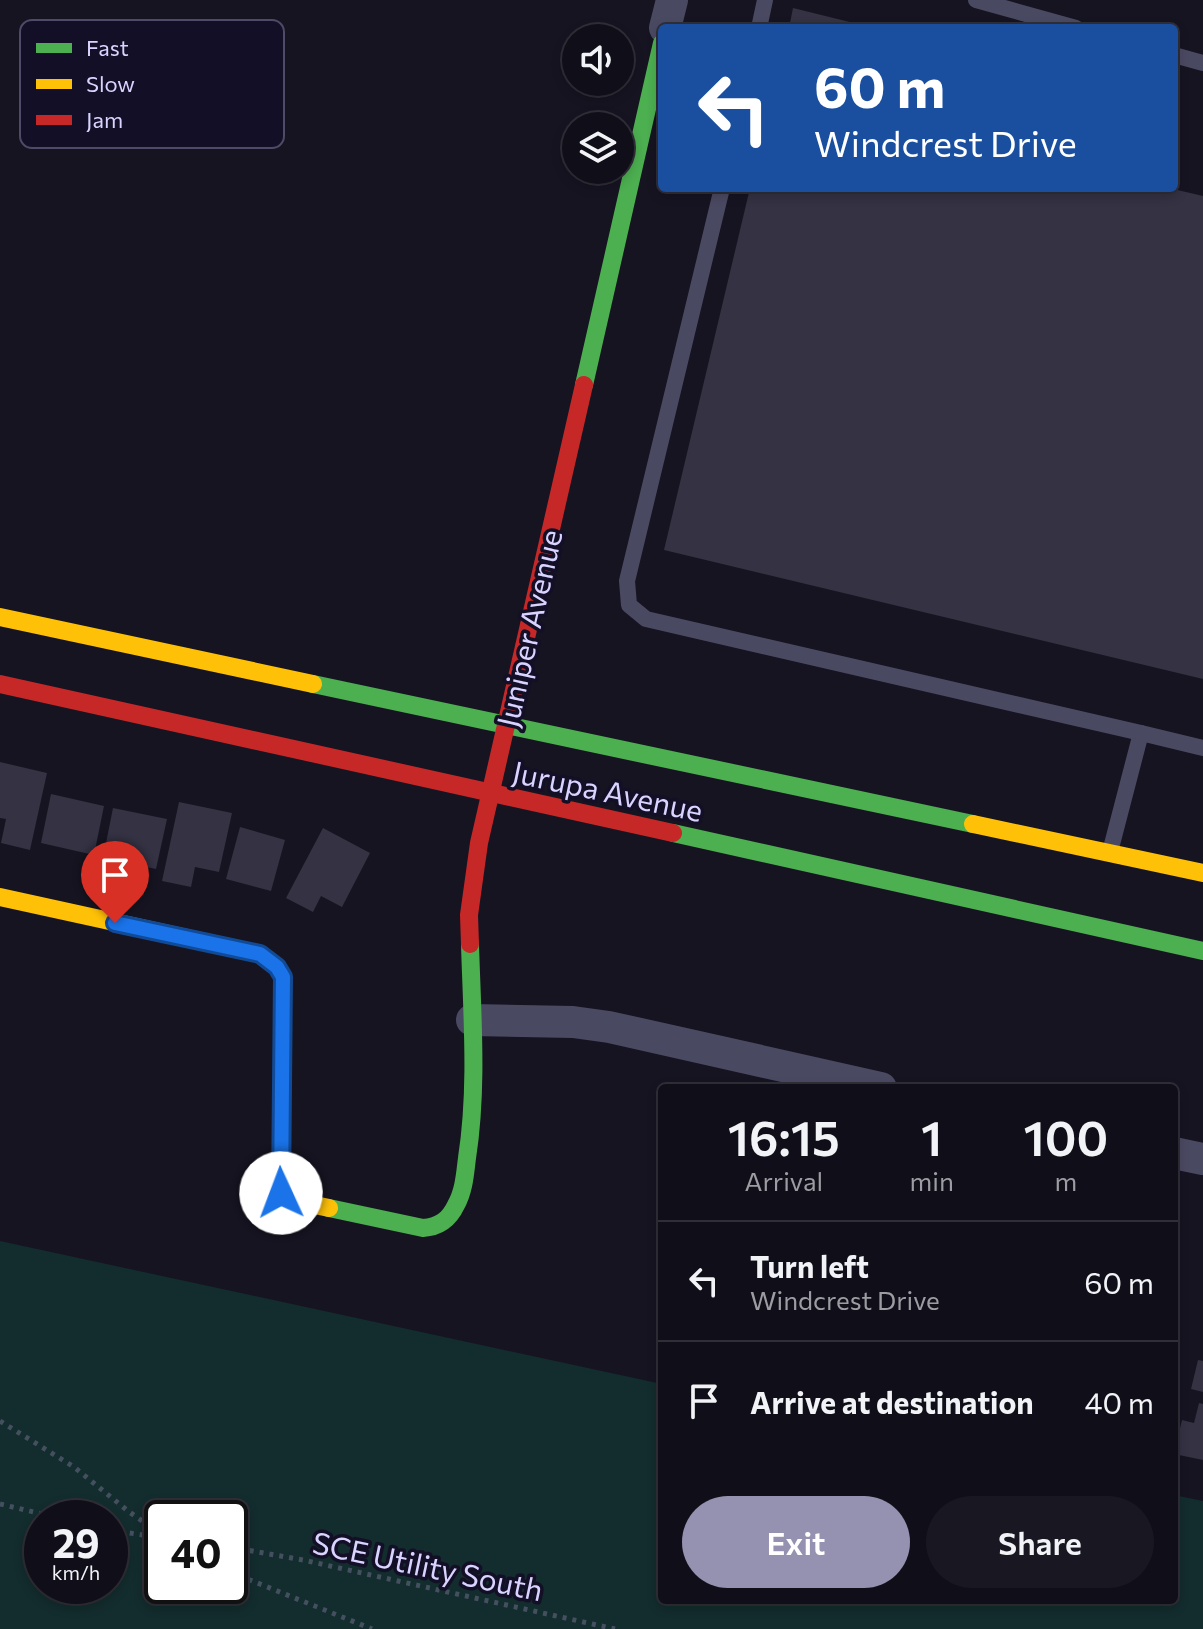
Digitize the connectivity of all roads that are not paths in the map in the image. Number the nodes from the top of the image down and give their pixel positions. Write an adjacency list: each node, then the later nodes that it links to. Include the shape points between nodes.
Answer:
1 (672, 0): 4 (street)
2 (765, 0): 5 (lane)
3 (976, 0): 6 (lane)
4 (666, 24)
5 (760, 24)
6 (1062, 24)
7 (1178, 56): 9 (lane)
8 (658, 60): 13 (main road, Juniper Avenue)
9 (1203, 63)
10 (721, 192): 14 (lane, via 627,581 629,605 646,619)
11 (0, 617): 13 (main road, Jurupa Avenue)
12 (0, 684): 16 (main road, Jurupa Avenue)
13 (505, 726): 16 (main road, Juniper Avenue); 17 (main road, Jurupa Avenue)
14 (1141, 733): 15 (lane); 17 (lane)
15 (1203, 748)
16 (489, 793): 20 (main road, Jurupa Avenue); 21 (main road, Juniper Avenue, via 469,915)
17 (1109, 853): 18 (main road, Jurupa Avenue)
18 (1203, 873)
19 (0, 897): 21 (main road, Juniper Avenue, via 260,954 277,967 283,977 281,1193 287,1199 423,1228 448,1218 462,1191 471,1134)
20 (1203, 951)
21 (472, 1020): 22 (street, via 609,1027)
22 (820, 1081): 23 (street)
23 (846, 1084)
24 (1178, 1154): 25 (street)
25 (1203, 1159)

